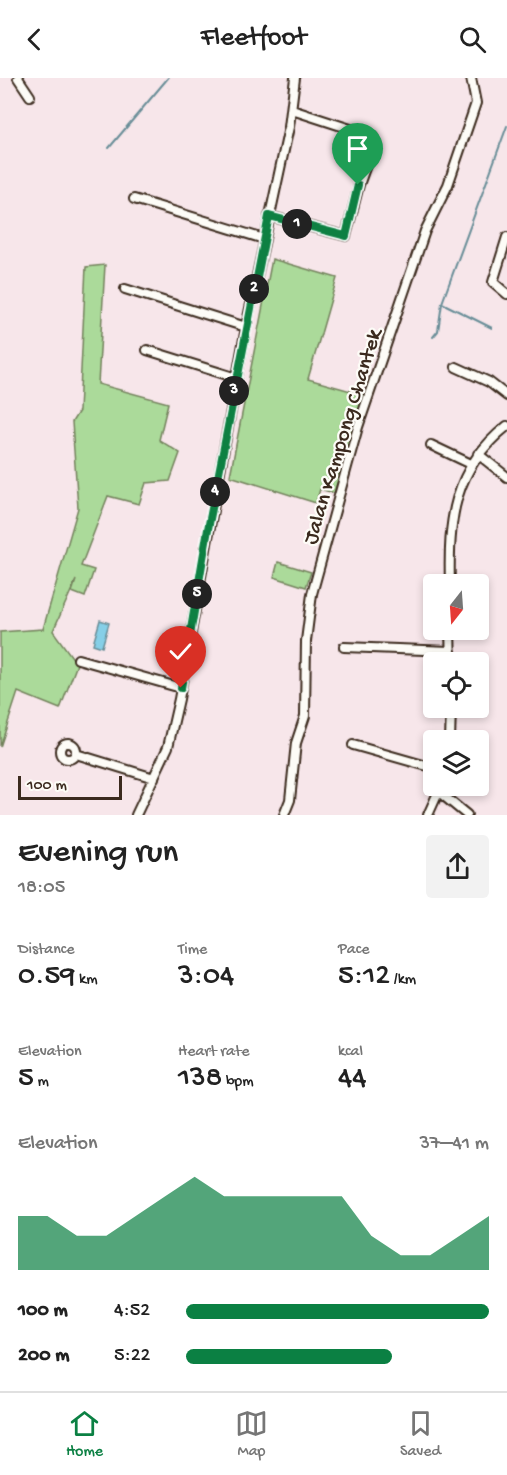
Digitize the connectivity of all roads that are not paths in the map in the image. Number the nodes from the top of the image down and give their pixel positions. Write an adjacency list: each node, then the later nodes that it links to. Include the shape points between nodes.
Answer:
1 (18, 78): 4 (street)
2 (295, 78): 5 (street)
3 (471, 78): 35 (street, Jalan Kampong Chantek, via 476,103 448,185 425,231 358,427 312,594 306,641 306,716 296,743 290,800)
4 (30, 96)
5 (292, 110): 7 (street); 7 (street, via 369,135 374,143 358,185 346,236)
6 (134, 200): 9 (street)
7 (269, 216): 9 (street)
8 (507, 237): 11 (street, via 493,282)
9 (264, 239): 12 (street)
10 (125, 289): 12 (street)
11 (507, 294)
12 (246, 327): 15 (street)
13 (147, 350): 15 (street)
14 (456, 367): 16 (street, via 489,382)
15 (237, 378): 27 (street)
16 (507, 396)
17 (507, 426): 19 (street)
18 (431, 445): 20 (street)
19 (477, 454): 20 (street); 21 (street)
20 (471, 464): 22 (street, via 452,517)
21 (507, 477)
22 (450, 574)
23 (450, 640): 25 (street)
24 (344, 647): 25 (street)
25 (451, 651)
26 (78, 658): 27 (street)
27 (181, 688): 31 (street, via 168,747)
28 (353, 745): 30 (street)
29 (76, 754): 31 (street)
30 (423, 765)
31 (154, 778): 34 (street)
32 (437, 796): 36 (street)
33 (447, 796): 37 (street)
34 (136, 815)
35 (284, 815)
36 (428, 815)
37 (467, 815)

